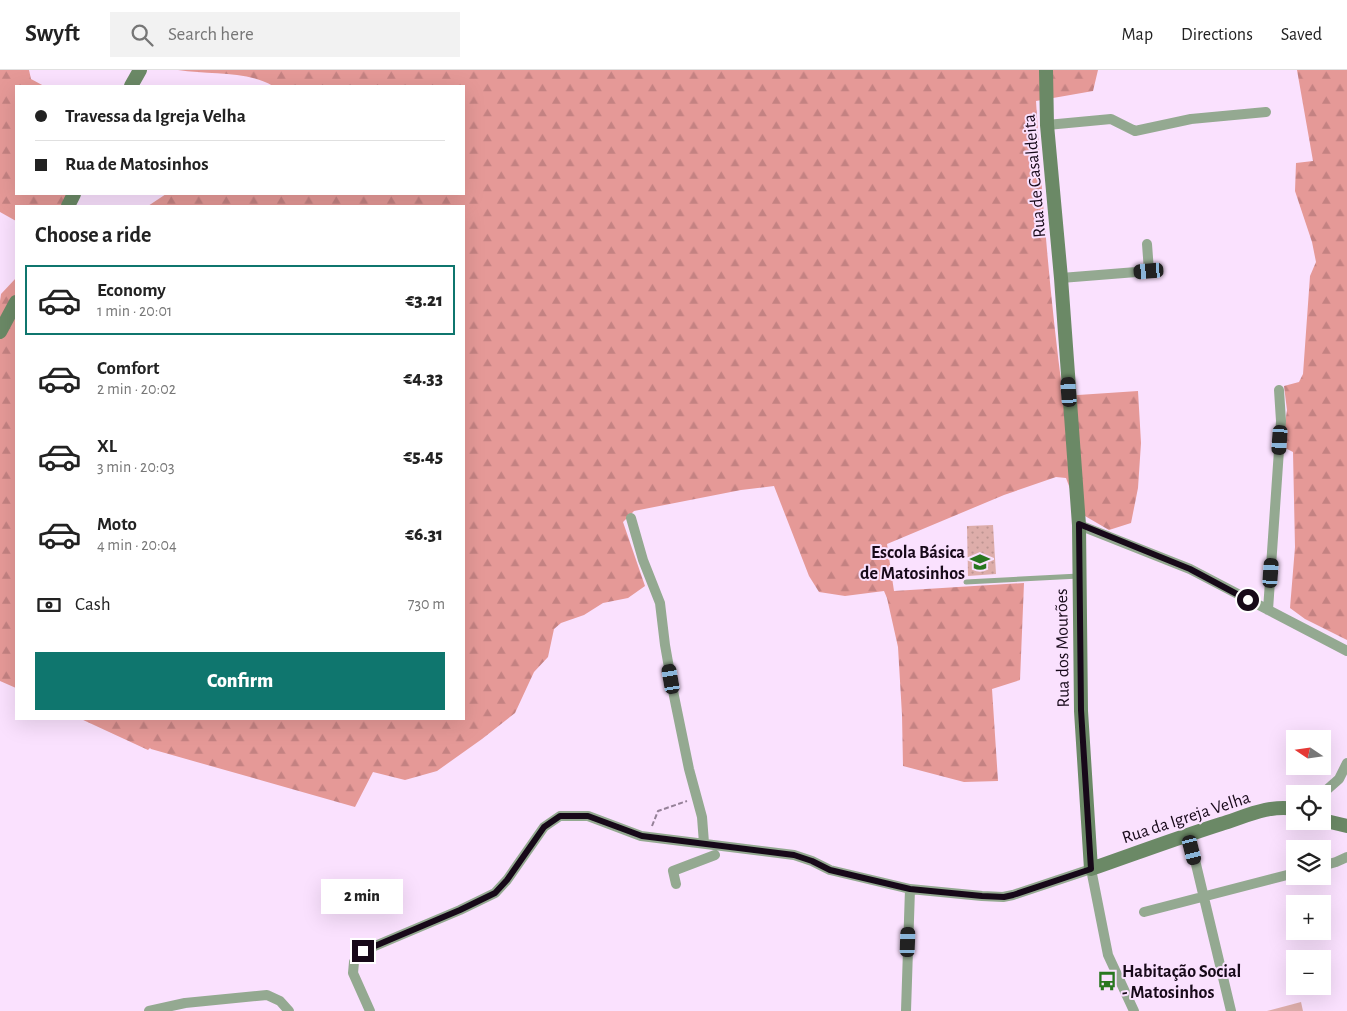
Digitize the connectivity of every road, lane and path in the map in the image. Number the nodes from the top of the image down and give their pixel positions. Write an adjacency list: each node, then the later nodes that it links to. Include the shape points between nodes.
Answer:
1 (140, 70): 3 (street)
2 (1046, 70): 5 (street, Rua de Casaldeita)
3 (132, 85)
4 (1266, 112): 5 (street, via 1191,119 1135,131 1111,119)
5 (1047, 125): 7 (street, Rua de Casaldeita)
6 (1147, 244): 7 (street, via 1149,271)
7 (1061, 278): 12 (street, Rua dos Mourões)
8 (15, 304): 9 (street)
9 (0, 332)
10 (1279, 390): 15 (street, via 1281,421)
11 (631, 518): 19 (street, via 660,603 664,645)
12 (1079, 524): 13 (street, Rua dos Mourões); 15 (street, via 1190,569)
13 (1079, 576): 14 (lane); 29 (street, Rua dos Mourões, via 1081,710)
14 (966, 582)
15 (1268, 610): 16 (street)
16 (1347, 651)
17 (1347, 763): 18 (street, via 1339,779)
18 (1331, 786)
19 (696, 797): 22 (path, via 658,810); 25 (street)
20 (1286, 808): 24 (street, Rua da Igreja Velha, via 1268,810)
21 (1331, 822): 23 (street)
22 (652, 826)
23 (1347, 826)
24 (1189, 835): 29 (street, Rua da Igreja Velha); 33 (street)
25 (704, 843): 32 (street, via 794,855 830,870); 37 (street, via 642,836 588,816 560,816 544,827 495,893 363,951 354,962 354,973)
26 (715, 855): 31 (street, via 673,872)
27 (1347, 857): 28 (street)
28 (1331, 863)
29 (1091, 869): 32 (street, via 1004,897); 39 (street, Rua dos Mourões, via 1108,955)
30 (1286, 875): 33 (street)
31 (676, 884)
32 (910, 889): 38 (street)
33 (1204, 897): 34 (street); 40 (street)
34 (1144, 912)
35 (149, 1011): 36 (street, via 185,1003 266,995 280,1001)
36 (289, 1011)
37 (370, 1011)
38 (906, 1011)
39 (1134, 1011)
40 (1231, 1011)

